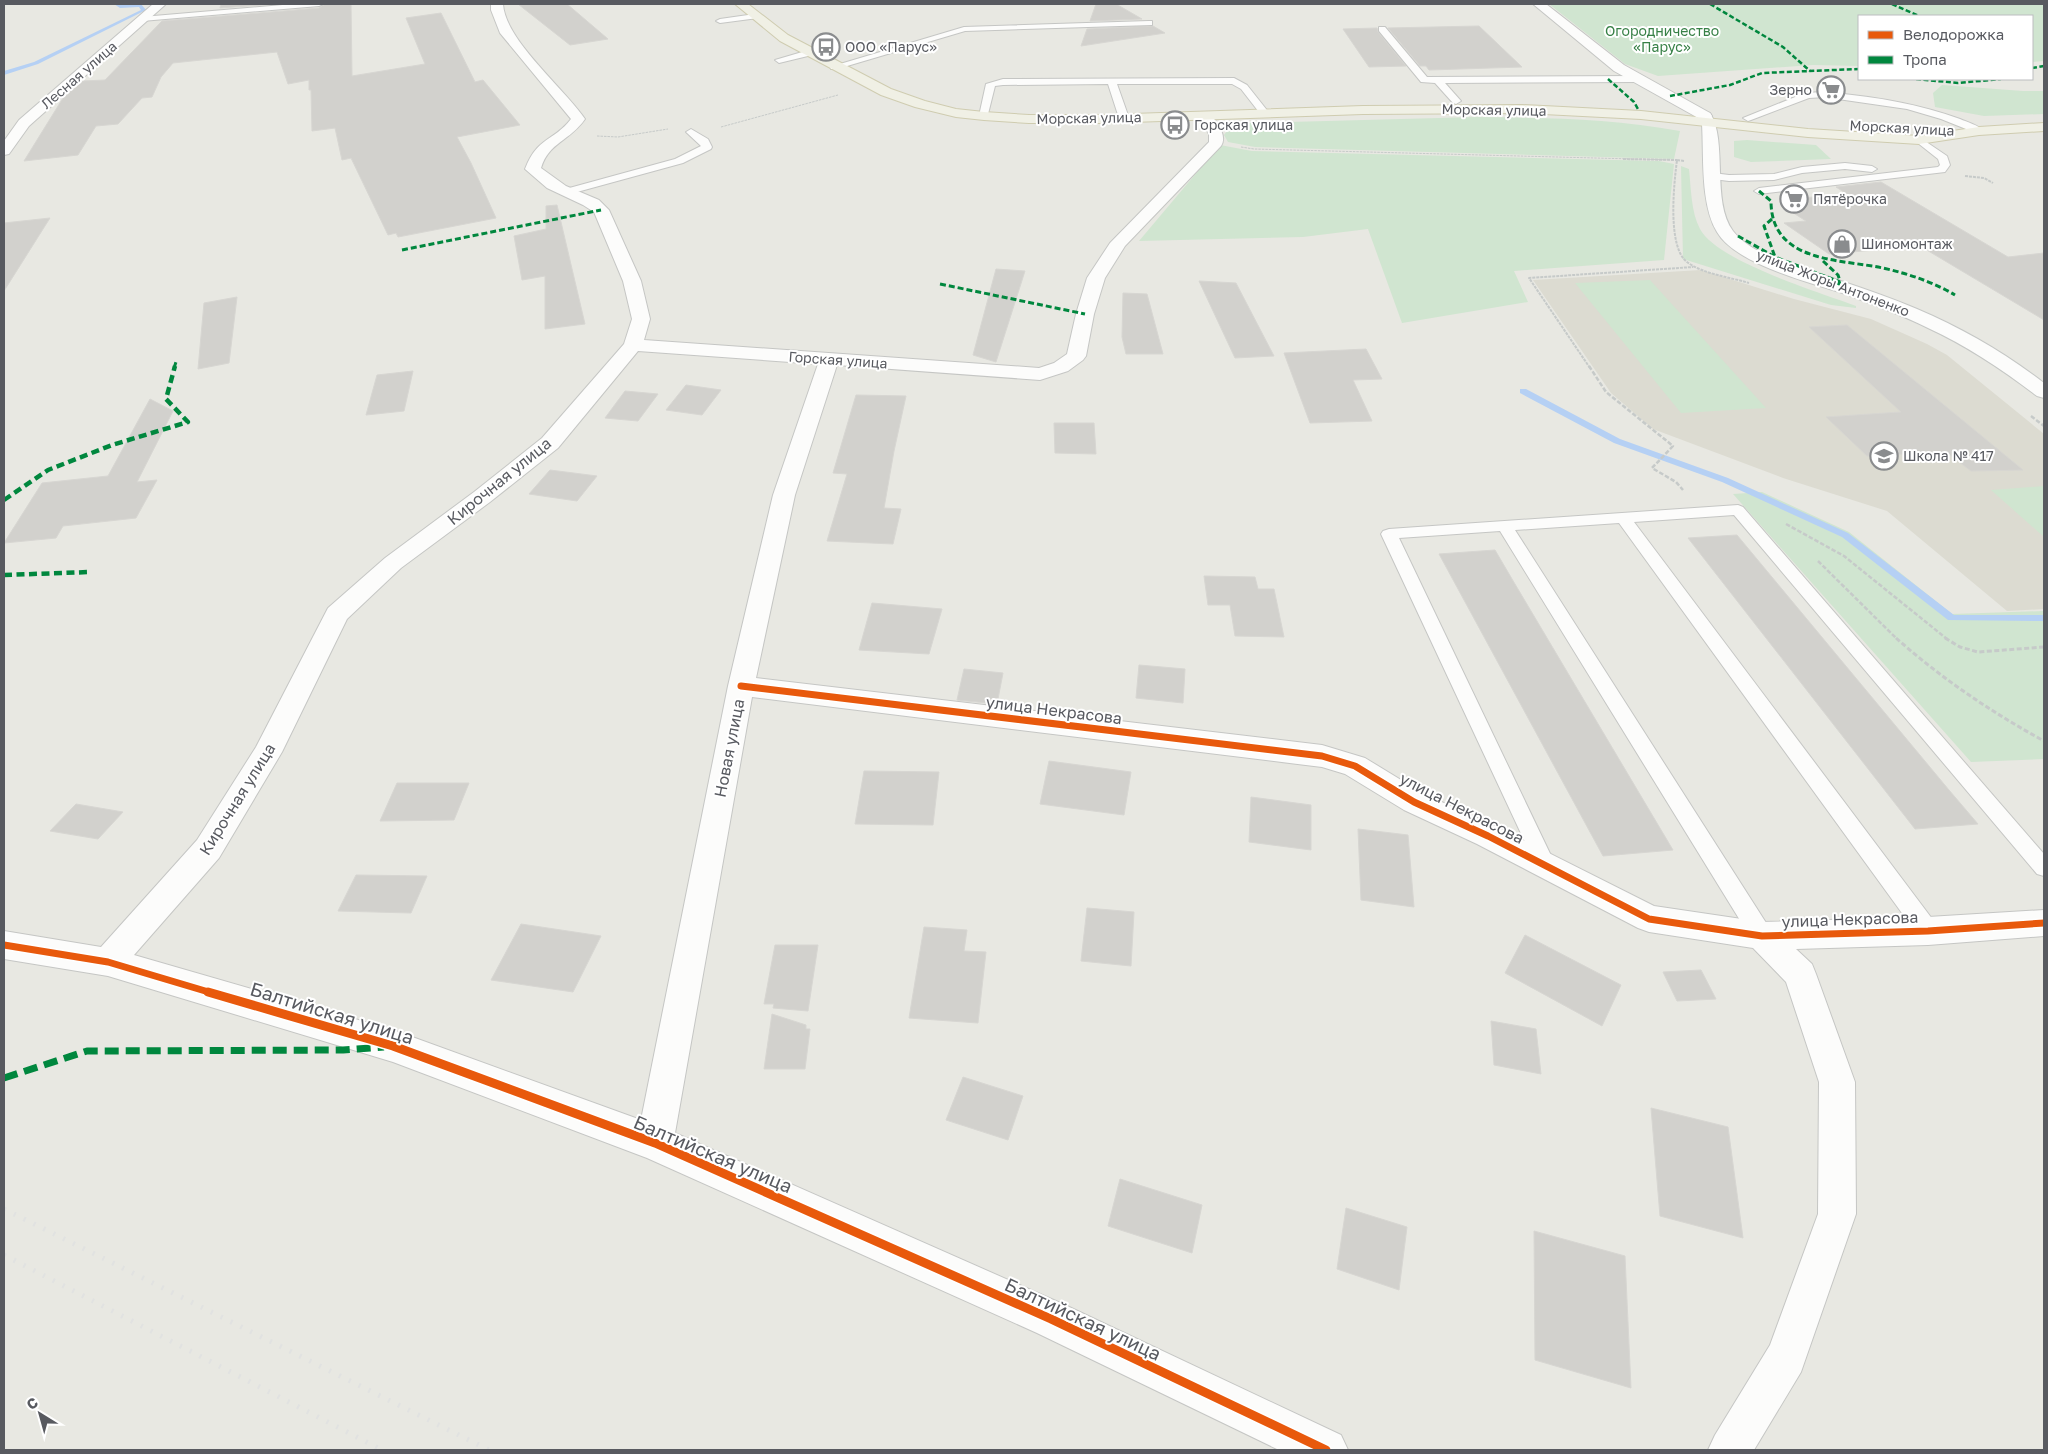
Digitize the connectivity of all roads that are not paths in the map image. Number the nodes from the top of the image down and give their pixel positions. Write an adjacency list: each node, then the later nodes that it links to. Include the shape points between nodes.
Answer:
1 (160, 4): 7 (street, Лесная улица)
2 (319, 4): 7 (lane)
3 (497, 4): 36 (street, Кирочная улица, via 506,33 578,119 573,128 537,156 534,169 543,180)
4 (741, 4): 6 (main road, Морская улица)
5 (1539, 4): 14 (street, via 1619,68)
6 (755, 16): 8 (lane); 11 (main road, Морская улица)
7 (142, 19): 30 (street, Лесная улица, via 24,123)
8 (720, 21)
9 (1149, 23): 13 (lane, via 964,29)
10 (1382, 29): 15 (lane, via 1424,80)
11 (809, 53): 12 (lane); 13 (main road, Морская улица)
12 (779, 60)
13 (834, 67): 21 (main road, Морская улица, via 920,104)
14 (1639, 79): 15 (lane); 25 (street)
15 (1438, 80): 19 (lane)
16 (1111, 82): 20 (lane, via 1234,81 1244,87); 21 (lane, via 997,82 991,84); 23 (lane)
17 (1824, 95): 24 (lane, via 1808,95)
18 (1837, 96): 27 (lane, via 1893,103 1930,112)
19 (1456, 101)
20 (1265, 114): 22 (main road, Морская улица); 25 (main road, Морская улица, via 1513,109)
21 (984, 116): 23 (main road, Морская улица)
22 (1205, 116): 23 (main road, Морская улица); 38 (street, Горская улица, via 1216,134 1216,142 1118,243 1096,278 1076,356 1061,367 1040,374)
23 (1124, 118)
24 (1748, 118): 25 (main road, Морская улица); 27 (main road, Морская улица)
25 (1707, 120): 29 (main road, Морская улица, via 1817,134); 32 (street, улица Жоры Антоненко)
26 (2044, 127): 27 (main road, Морская улица)
27 (1979, 131): 29 (main road, Морская улица)
28 (692, 133): 36 (lane, via 707,146 698,153)
29 (1919, 140): 31 (lane, via 1943,158 1945,165 1942,170)
30 (4, 151)
31 (1915, 174): 33 (lane, via 1844,166 1802,170); 34 (lane)
32 (1713, 176): 33 (lane); 39 (street, улица Жоры Антоненко, via 1725,232 1745,248 1781,265 1890,304 1964,337)
33 (1774, 177): 34 (lane)
34 (1791, 187): 35 (lane)
35 (1759, 191)
36 (566, 192): 37 (street, Кирочная улица, via 594,203 601,210 632,281 641,319)
37 (633, 344): 38 (street, Горская улица); 49 (street, Кирочная улица, via 550,443 393,563 337,614 268,752 208,849)
38 (829, 359): 42 (street, Новая улица, via 784,495)
39 (2042, 389)
40 (1623, 518): 41 (lane); 44 (lane, via 1738,510); 46 (lane)
41 (1505, 526): 43 (lane, via 1388,534); 47 (lane)
42 (741, 686): 43 (street, улица Некрасова, via 1322,756 1355,766 1414,802); 50 (street, Новая улица)
43 (1546, 866): 47 (street, улица Некрасова, via 1649,919)
44 (2044, 868)
45 (2044, 924): 46 (street, улица Некрасова)
46 (1928, 930): 47 (street, улица Некрасова)
47 (1762, 936): 52 (street, via 1800,974 1837,1082 1836,1214 1786,1357)
48 (4, 945): 49 (street, Балтийская улица)
49 (108, 962): 50 (street, Балтийская улица, via 393,1046)
50 (655, 1143): 51 (street, Балтийская улица, via 1051,1319)
51 (1326, 1450)
52 (1730, 1450)

